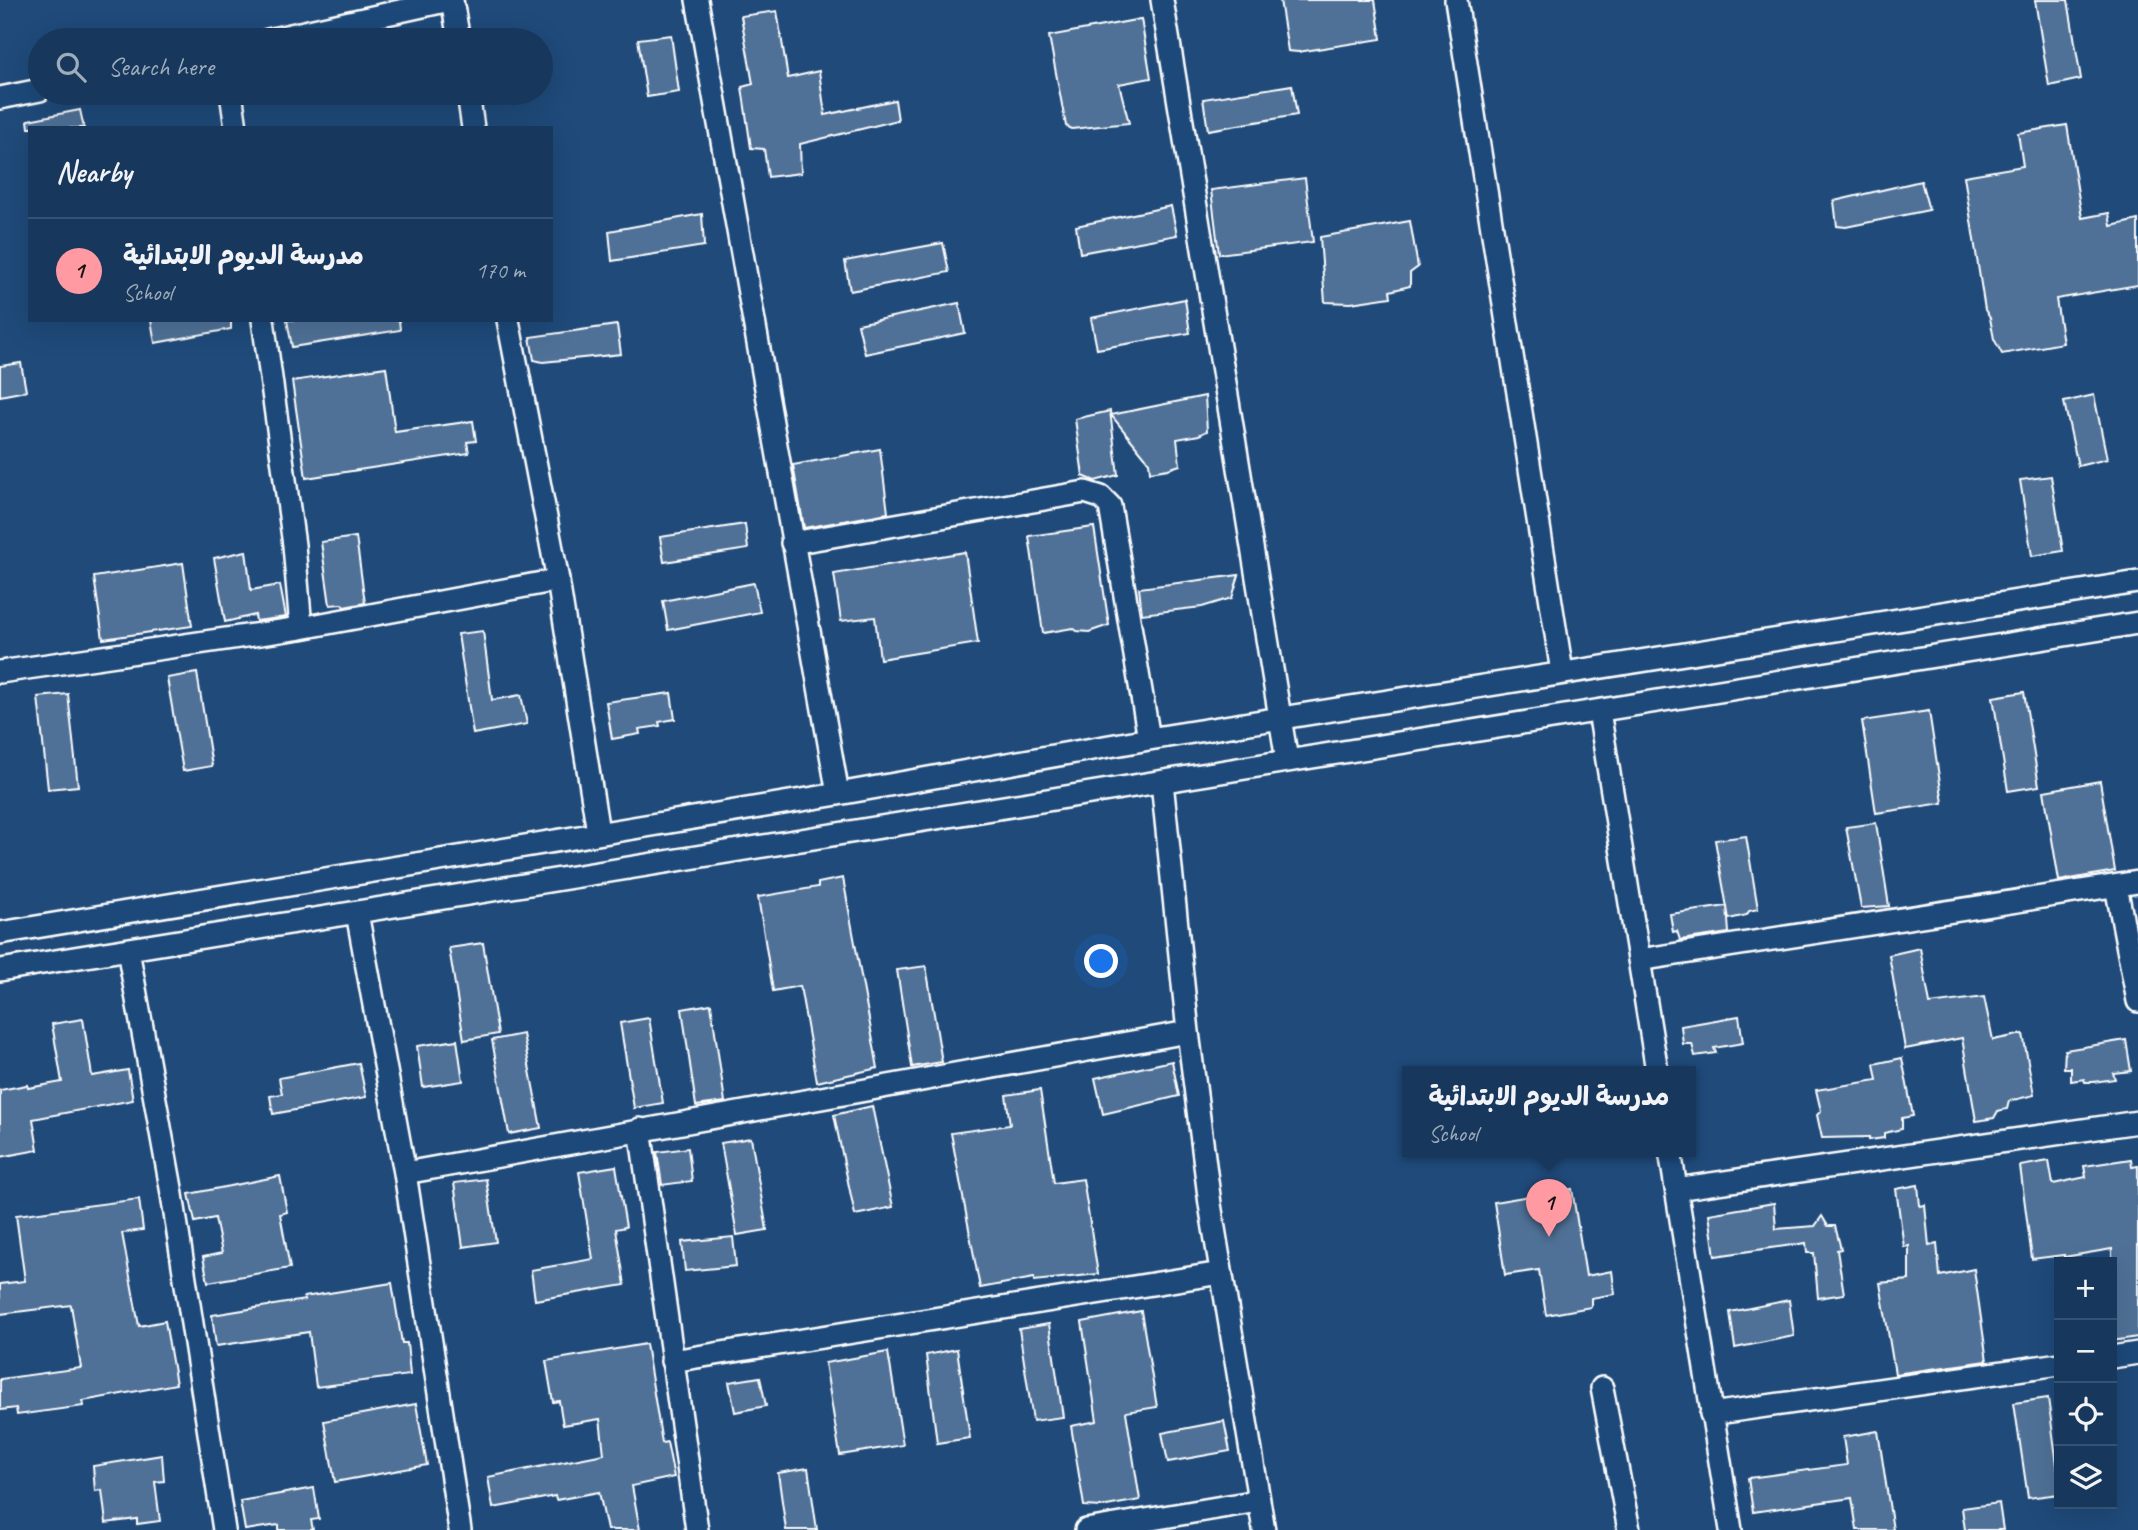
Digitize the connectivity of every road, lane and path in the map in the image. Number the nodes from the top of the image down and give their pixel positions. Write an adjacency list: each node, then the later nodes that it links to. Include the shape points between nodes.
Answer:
1 (451, 0): 5 (street); 6 (street)
2 (697, 0): 15 (street)
3 (1162, 0): 23 (street)
4 (1456, 0): 21 (street)
5 (323, 28)
6 (456, 28)
7 (28, 92): 8 (street)
8 (0, 98)
9 (233, 105): 11 (street)
10 (469, 105): 12 (street)
11 (236, 126)
12 (474, 126)
13 (263, 322): 19 (street)
14 (508, 322): 16 (street)
15 (792, 542): 24 (street, via 1085,492 1101,497 1110,506); 27 (street)
16 (558, 580): 19 (street); 28 (street)
17 (2138, 582): 21 (street)
18 (2138, 623): 22 (street)
19 (301, 628): 20 (street)
20 (0, 672)
21 (1562, 672): 23 (street)
22 (1599, 711): 25 (street); 34 (street)
23 (1281, 718): 24 (street); 25 (street)
24 (1149, 739): 27 (street)
25 (1287, 760): 26 (street)
26 (1162, 782): 31 (street); 37 (street)
27 (838, 794): 28 (street)
28 (598, 832): 32 (street)
29 (2138, 883): 30 (street)
30 (2116, 886): 34 (street); 36 (street)
31 (357, 913): 33 (street); 42 (street)
32 (0, 933)
33 (128, 950): 35 (street); 52 (street, via 171,1188)
34 (1639, 960): 38 (street)
35 (0, 970)
36 (2138, 1001)
37 (1188, 1032): 40 (street); 44 (street)
38 (1656, 1066)
39 (2138, 1122): 43 (street)
40 (640, 1129): 42 (street); 47 (street)
41 (1671, 1157): 43 (street)
42 (405, 1173): 53 (street)
43 (1676, 1189): 50 (street)
44 (1221, 1273): 47 (street); 51 (street)
45 (2138, 1353): 46 (street)
46 (2117, 1356)
47 (672, 1361): 54 (street)
48 (2054, 1365): 50 (street)
49 (1602, 1388): 57 (street)
50 (1711, 1414): 58 (street)
51 (1258, 1501): 55 (street); 56 (street)
52 (224, 1530)
53 (460, 1530)
54 (698, 1530)
55 (1086, 1530)
56 (1264, 1530)
57 (1629, 1530)
58 (1731, 1530)

